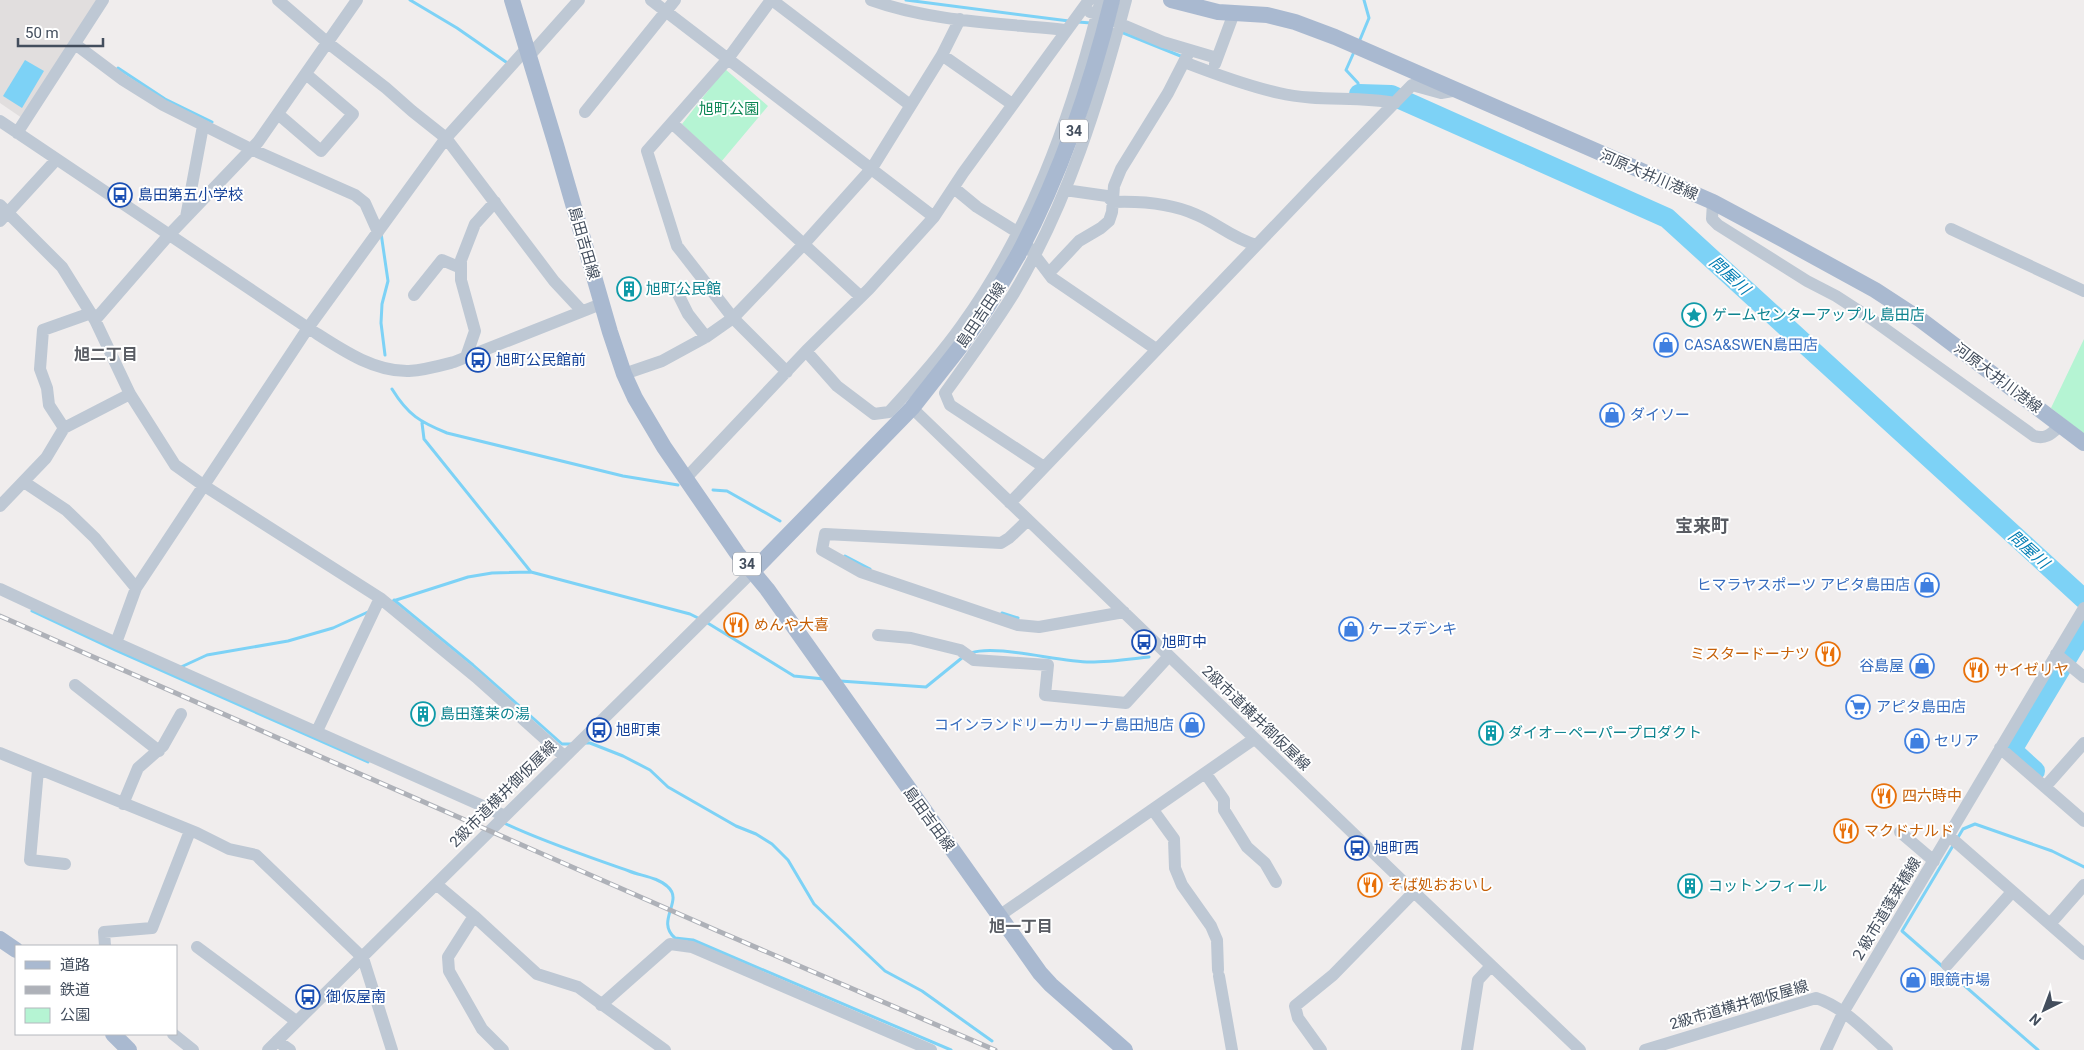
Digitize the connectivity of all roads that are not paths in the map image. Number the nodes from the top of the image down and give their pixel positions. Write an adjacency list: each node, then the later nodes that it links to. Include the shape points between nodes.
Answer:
1 (103, 0): 23 (street)
2 (278, 0): 22 (street)
3 (357, 0): 22 (street)
4 (512, 0): 25 (main road, 島田吉田線 / 34)
5 (579, 0): 25 (street)
6 (651, 0): 16 (street)
7 (675, 0): 16 (street)
8 (772, 0): 28 (street); 35 (street)
9 (871, 0): 15 (street)
10 (1101, 0): 18 (street)
11 (1112, 0): 79 (main road, 島田吉田線 / 34, bridge, via 1066,155 1040,213 987,308)
12 (1126, 0): 20 (street)
13 (1171, 0): 17 (main road, 河原大井川港線)
14 (1086, 5): 18 (street); 21 (street)
15 (920, 6): 19 (street)
16 (666, 11): 28 (street); 36 (street)
17 (1234, 13): 27 (street); 32 (main road, 河原大井川港線, via 1267,15 1295,22)
18 (1097, 14): 20 (street); 56 (street, via 1061,136)
19 (960, 19): 21 (street); 26 (street)
20 (1120, 23): 24 (street); 47 (street, via 1099,100)
21 (1065, 30): 34 (street)
22 (328, 43): 31 (street); 42 (street)
23 (75, 44): 40 (street, via 163,106); 41 (street)
24 (1190, 50): 27 (street); 29 (street)
25 (529, 51): 42 (street); 67 (main road, 島田吉田線 / 34)
26 (942, 55): 34 (street); 35 (street)
27 (1217, 58): 30 (street)
28 (727, 60): 39 (street); 45 (street)
29 (1184, 62): 30 (street); 49 (street, via 1121,169 1114,186)
30 (1212, 72): 33 (street, via 1280,94)
31 (306, 74): 37 (street); 37 (street, via 353,114 321,151)
32 (1458, 90): 33 (street, via 1441,93 1412,86); 50 (main road, 河原大井川港線)
33 (1395, 103): 59 (street)
34 (1012, 104): 46 (street)
35 (910, 105): 45 (street)
36 (585, 112)
37 (278, 114): 43 (street)
38 (0, 121): 41 (street)
39 (672, 123): 58 (street); 70 (street, via 647,151 656,183 677,246)
40 (203, 126): 43 (street); 52 (street)
41 (17, 133): 44 (street)
42 (446, 138): 48 (street); 55 (street)
43 (251, 149): 52 (street); 55 (street, via 355,195 365,203)
44 (56, 160): 51 (street); 57 (street)
45 (872, 168): 53 (street); 58 (street)
46 (954, 188): 53 (street); 56 (street, via 976,207)
47 (1065, 190): 49 (street, via 1107,196); 60 (street)
48 (495, 202): 61 (street, via 475,224); 68 (street, via 554,281)
49 (1113, 202): 59 (street, via 1167,205 1197,215 1238,239); 62 (street, via 1109,221 1079,241)
50 (1713, 202): 80 (main road, 河原大井川港線, via 1875,290 1921,320); 80 (street, via 1712,219 1718,225 1870,318 2034,436 2049,436)
51 (3, 213): 69 (street, via 62,267)
52 (186, 217): 57 (street)
53 (934, 217): 66 (street)
54 (1951, 228): 63 (street)
55 (378, 232): 71 (street)
56 (1017, 232): 60 (street); 74 (street, via 963,324 890,412 874,414 850,397)
57 (168, 236): 69 (street); 71 (street)
58 (803, 245): 66 (street); 70 (street)
59 (1256, 245): 73 (street)
60 (1035, 254): 62 (street); 83 (street, via 992,327 945,393 950,405)
61 (461, 268): 65 (street, via 442,260); 75 (street, via 460,280 475,331)
62 (1049, 273): 73 (street)
63 (2084, 291)
64 (677, 292): 72 (street, via 688,314)
65 (414, 295)
66 (861, 298): 74 (street)
67 (601, 304): 68 (street); 77 (main road, 島田吉田線 / 34)
68 (582, 311): 75 (street)
69 (93, 317): 78 (street); 81 (street, via 44,330 40,369 49,405)
70 (733, 318): 72 (street); 76 (street)
71 (308, 328): 75 (street, via 352,356 392,369 431,369); 86 (street)
72 (706, 337): 77 (street, via 662,361)
73 (1156, 349): 83 (street)
74 (806, 351): 76 (street)
75 (466, 358)
76 (787, 372): 84 (street)
77 (624, 374): 84 (main road, 島田吉田線 / 34, via 647,420)
78 (130, 394): 81 (street); 86 (street, via 175,465)
79 (912, 408): 87 (street, 2級市道横井御仮屋線); 90 (main road, 島田吉田線 / 34)
80 (2061, 425): 82 (main road, 河原大井川港線)
81 (64, 428): 85 (street, via 46,458)
82 (2084, 443)
83 (1044, 466): 87 (street)
84 (686, 478): 90 (main road, 島田吉田線 / 34)
85 (24, 482): 88 (street); 91 (street, via 66,510 95,538)
86 (202, 485): 91 (street); 93 (street)
87 (1010, 503): 89 (street, 2級市道横井御仮屋線)
88 (0, 506)
89 (1028, 520): 95 (street, 2級市道横井御仮屋線); 95 (street, via 1001,543 826,534 822,550 861,572 1018,625 1039,627)
90 (753, 570): 109 (street, 2級市道横井御仮屋線); 128 (main road, 島田吉田線 / 34)
91 (136, 588): 97 (street)
92 (0, 589): 97 (street)
93 (380, 598): 103 (street); 109 (street, via 476,677)
94 (2084, 608): 98 (street, ２級市道蓬莱橋線)
95 (1124, 612): 99 (street, 2級市道横井御仮屋線)
96 (878, 635): 99 (street, via 911,638 960,650 974,660 1048,665 1045,695 1126,703)
97 (116, 643): 103 (street)
98 (2056, 654): 100 (street); 106 (street, ２級市道蓬莱橋線)
99 (1169, 656): 104 (street, 2級市道横井御仮屋線)
100 (2084, 677)
101 (75, 685): 107 (street)
102 (181, 714): 107 (street)
103 (317, 731): 115 (street)
104 (1254, 739): 111 (street); 125 (street, 2級市道横井御仮屋線)
105 (2084, 742): 112 (street)
106 (2000, 748): 112 (street); 119 (street, ２級市道蓬莱橋線)
107 (159, 751): 113 (street, via 138,768)
108 (0, 753): 110 (street)
109 (564, 756): 115 (street, 2級市道横井御仮屋線)
110 (38, 770): 113 (street); 121 (street, via 30,860)
111 (1206, 774): 114 (street); 122 (street, via 1224,800 1224,810 1247,847 1265,863)
112 (2045, 787): 116 (street)
113 (123, 804): 117 (street)
114 (1153, 810): 128 (street); 152 (street, via 1174,839 1176,868 1182,885 1217,940 1218,973)
115 (503, 816): 123 (street, 2級市道横井御仮屋線)
116 (2084, 821)
117 (190, 831): 131 (street, via 152,928 104,932); 135 (street, via 229,849 256,855)
118 (1900, 832): 120 (street)
119 (1949, 836): 120 (street, ２級市道蓬莱橋線); 126 (street)
120 (1934, 861): 139 (street, ２級市道蓬莱橋線)
121 (65, 864)
122 (1276, 882)
123 (436, 884): 127 (street); 135 (street, 2級市道横井御仮屋線)
124 (2084, 885): 129 (street)
125 (1414, 892): 137 (street, 2級市道横井御仮屋線); 153 (street, via 1333,976 1295,1006 1298,1018)
126 (2012, 892): 129 (street); 136 (street)
127 (474, 916): 138 (street, via 536,974 578,988); 148 (street, via 448,957 449,971 482,1029)
128 (999, 916): 151 (main road, 島田吉田線 / 34, via 1051,985)
129 (2050, 924): 134 (street)
130 (0, 938): 133 (main road)
131 (104, 945)
132 (197, 947): 140 (street)
133 (15, 949)
134 (2084, 954)
135 (363, 958): 140 (street, 2級市道横井御仮屋線); 147 (street)
136 (1948, 965)
137 (1491, 966): 154 (street, via 1478,980); 155 (street, 2級市道横井御仮屋線)
138 (601, 1005): 149 (street); 150 (street, via 670,944 692,948)
139 (1844, 1012): 156 (street, 2級市道横井御仮屋線, via 1816,998); 157 (street, ２級市道蓬莱橋線); 158 (street, 2級市道横井御仮屋線)
140 (296, 1022): 143 (street, 2級市道横井御仮屋線)
141 (113, 1035): 144 (main road)
142 (174, 1035): 145 (street)
143 (272, 1045): 146 (street)
144 (129, 1050)
145 (193, 1050)
146 (290, 1050)
147 (392, 1050)
148 (503, 1050)
149 (665, 1050)
150 (931, 1050)
151 (1125, 1050)
152 (1232, 1050)
153 (1320, 1050)
154 (1467, 1050)
155 (1580, 1050)
156 (1644, 1050)
157 (1826, 1050)
158 (1886, 1050)

